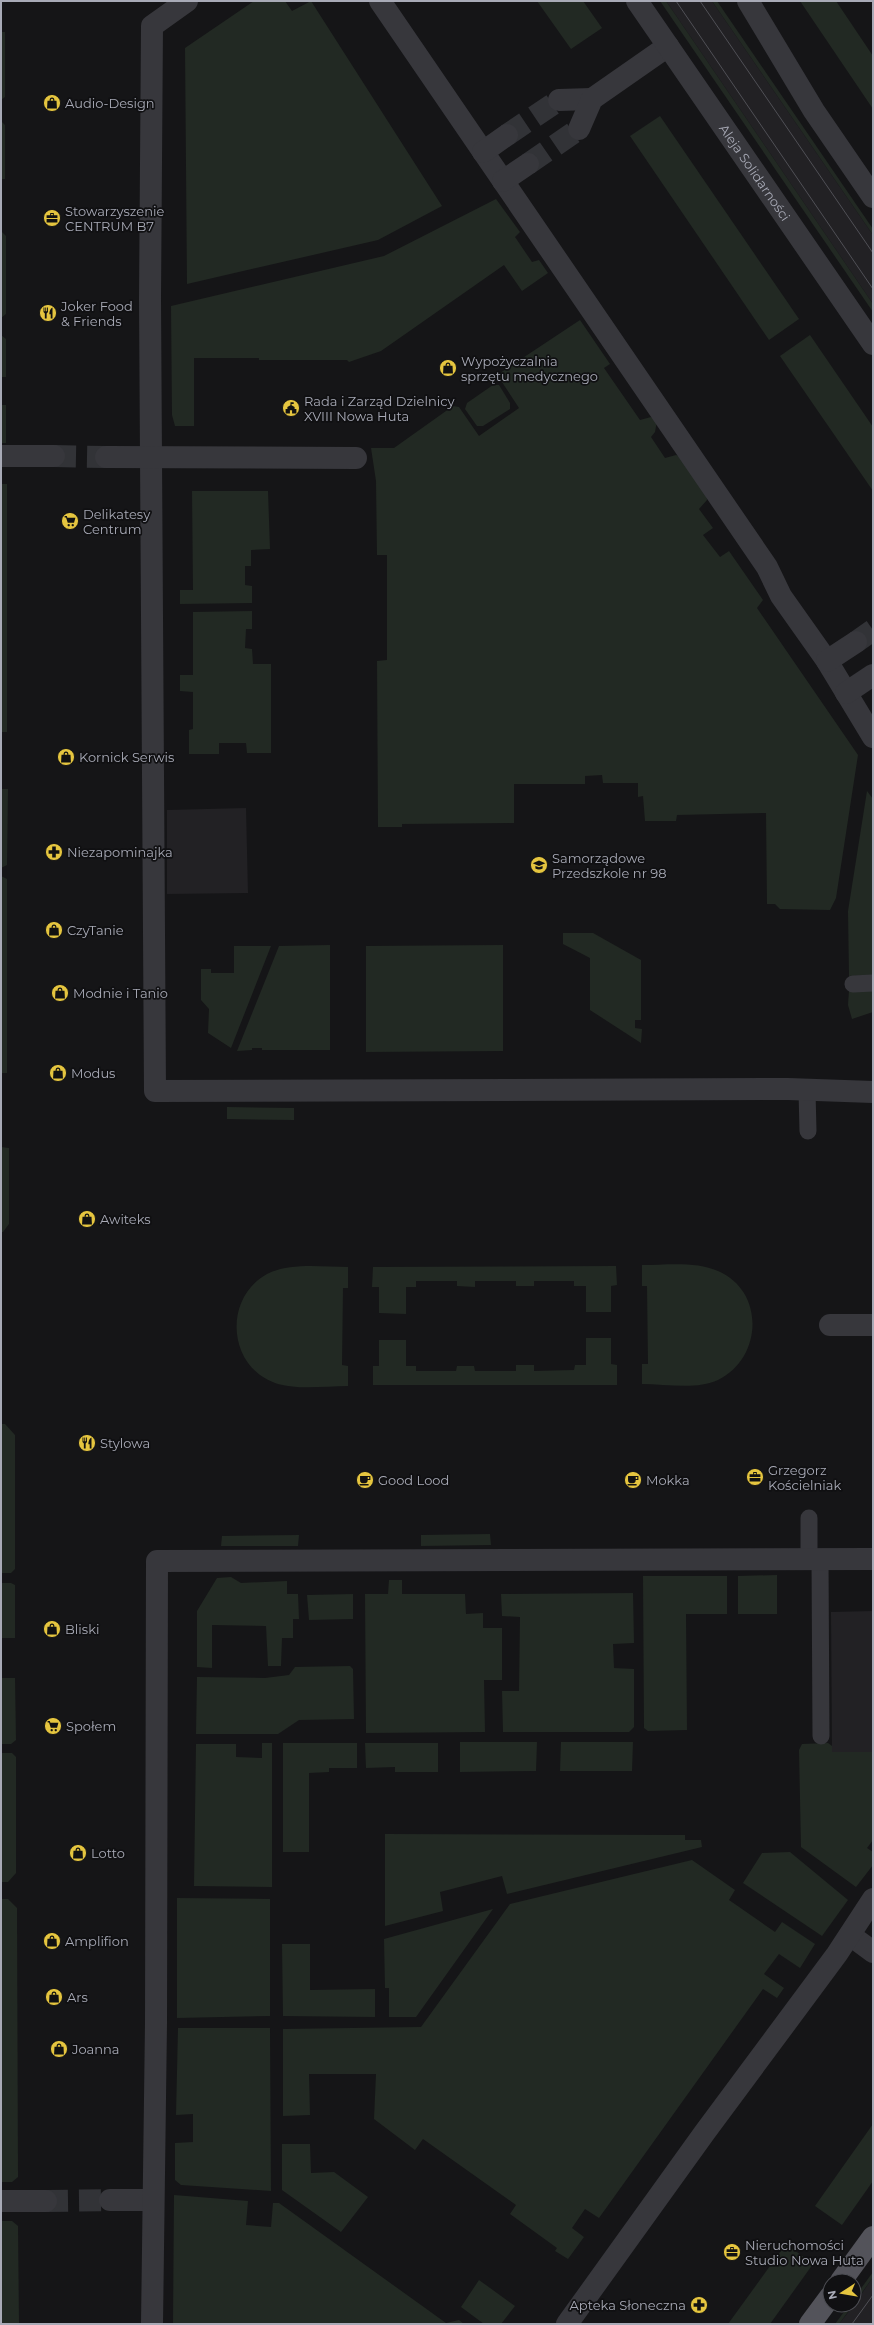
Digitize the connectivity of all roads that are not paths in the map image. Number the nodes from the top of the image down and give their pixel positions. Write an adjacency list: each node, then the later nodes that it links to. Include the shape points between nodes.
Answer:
1 (187, 1): 18 (street, via 152,26)
2 (380, 1): 10 (street)
3 (637, 1): 5 (street, Aleja Solidarności)
4 (748, 1): 13 (street, via 814,111)
5 (668, 46): 6 (street); 14 (street, Aleja Solidarności)
6 (592, 99): 7 (street); 8 (street)
7 (559, 100)
8 (579, 130)
9 (507, 135): 10 (street)
10 (483, 152): 12 (street)
11 (528, 164): 12 (street)
12 (503, 181): 21 (street, via 767,567 781,596)
13 (873, 197)
14 (873, 344)
15 (1, 456): 16 (street)
16 (54, 456)
17 (106, 457): 18 (street)
18 (152, 457): 19 (street); 27 (street, via 155,1091)
19 (356, 458)
20 (856, 642): 21 (street)
21 (827, 661): 23 (street)
22 (873, 674): 23 (street)
23 (846, 693): 24 (street)
24 (873, 737)
25 (873, 983): 26 (lane)
26 (853, 984)
27 (807, 1091): 28 (street); 29 (lane)
28 (873, 1092)
29 (808, 1131)
30 (830, 1325): 31 (street)
31 (873, 1325)
32 (809, 1518): 33 (lane)
33 (815, 1559): 34 (street); 35 (lane); 40 (street, via 157,1561)
34 (873, 1559)
35 (821, 1736)
36 (873, 1899): 37 (street)
37 (850, 1935): 38 (street); 47 (street)
38 (873, 1952)
39 (110, 2200): 40 (street)
40 (153, 2200): 46 (street)
41 (1, 2201): 42 (street)
42 (46, 2201)
43 (873, 2237): 44 (main road)
44 (847, 2273)
45 (822, 2308): 48 (main road)
46 (152, 2324)
47 (568, 2324)
48 (810, 2324)

